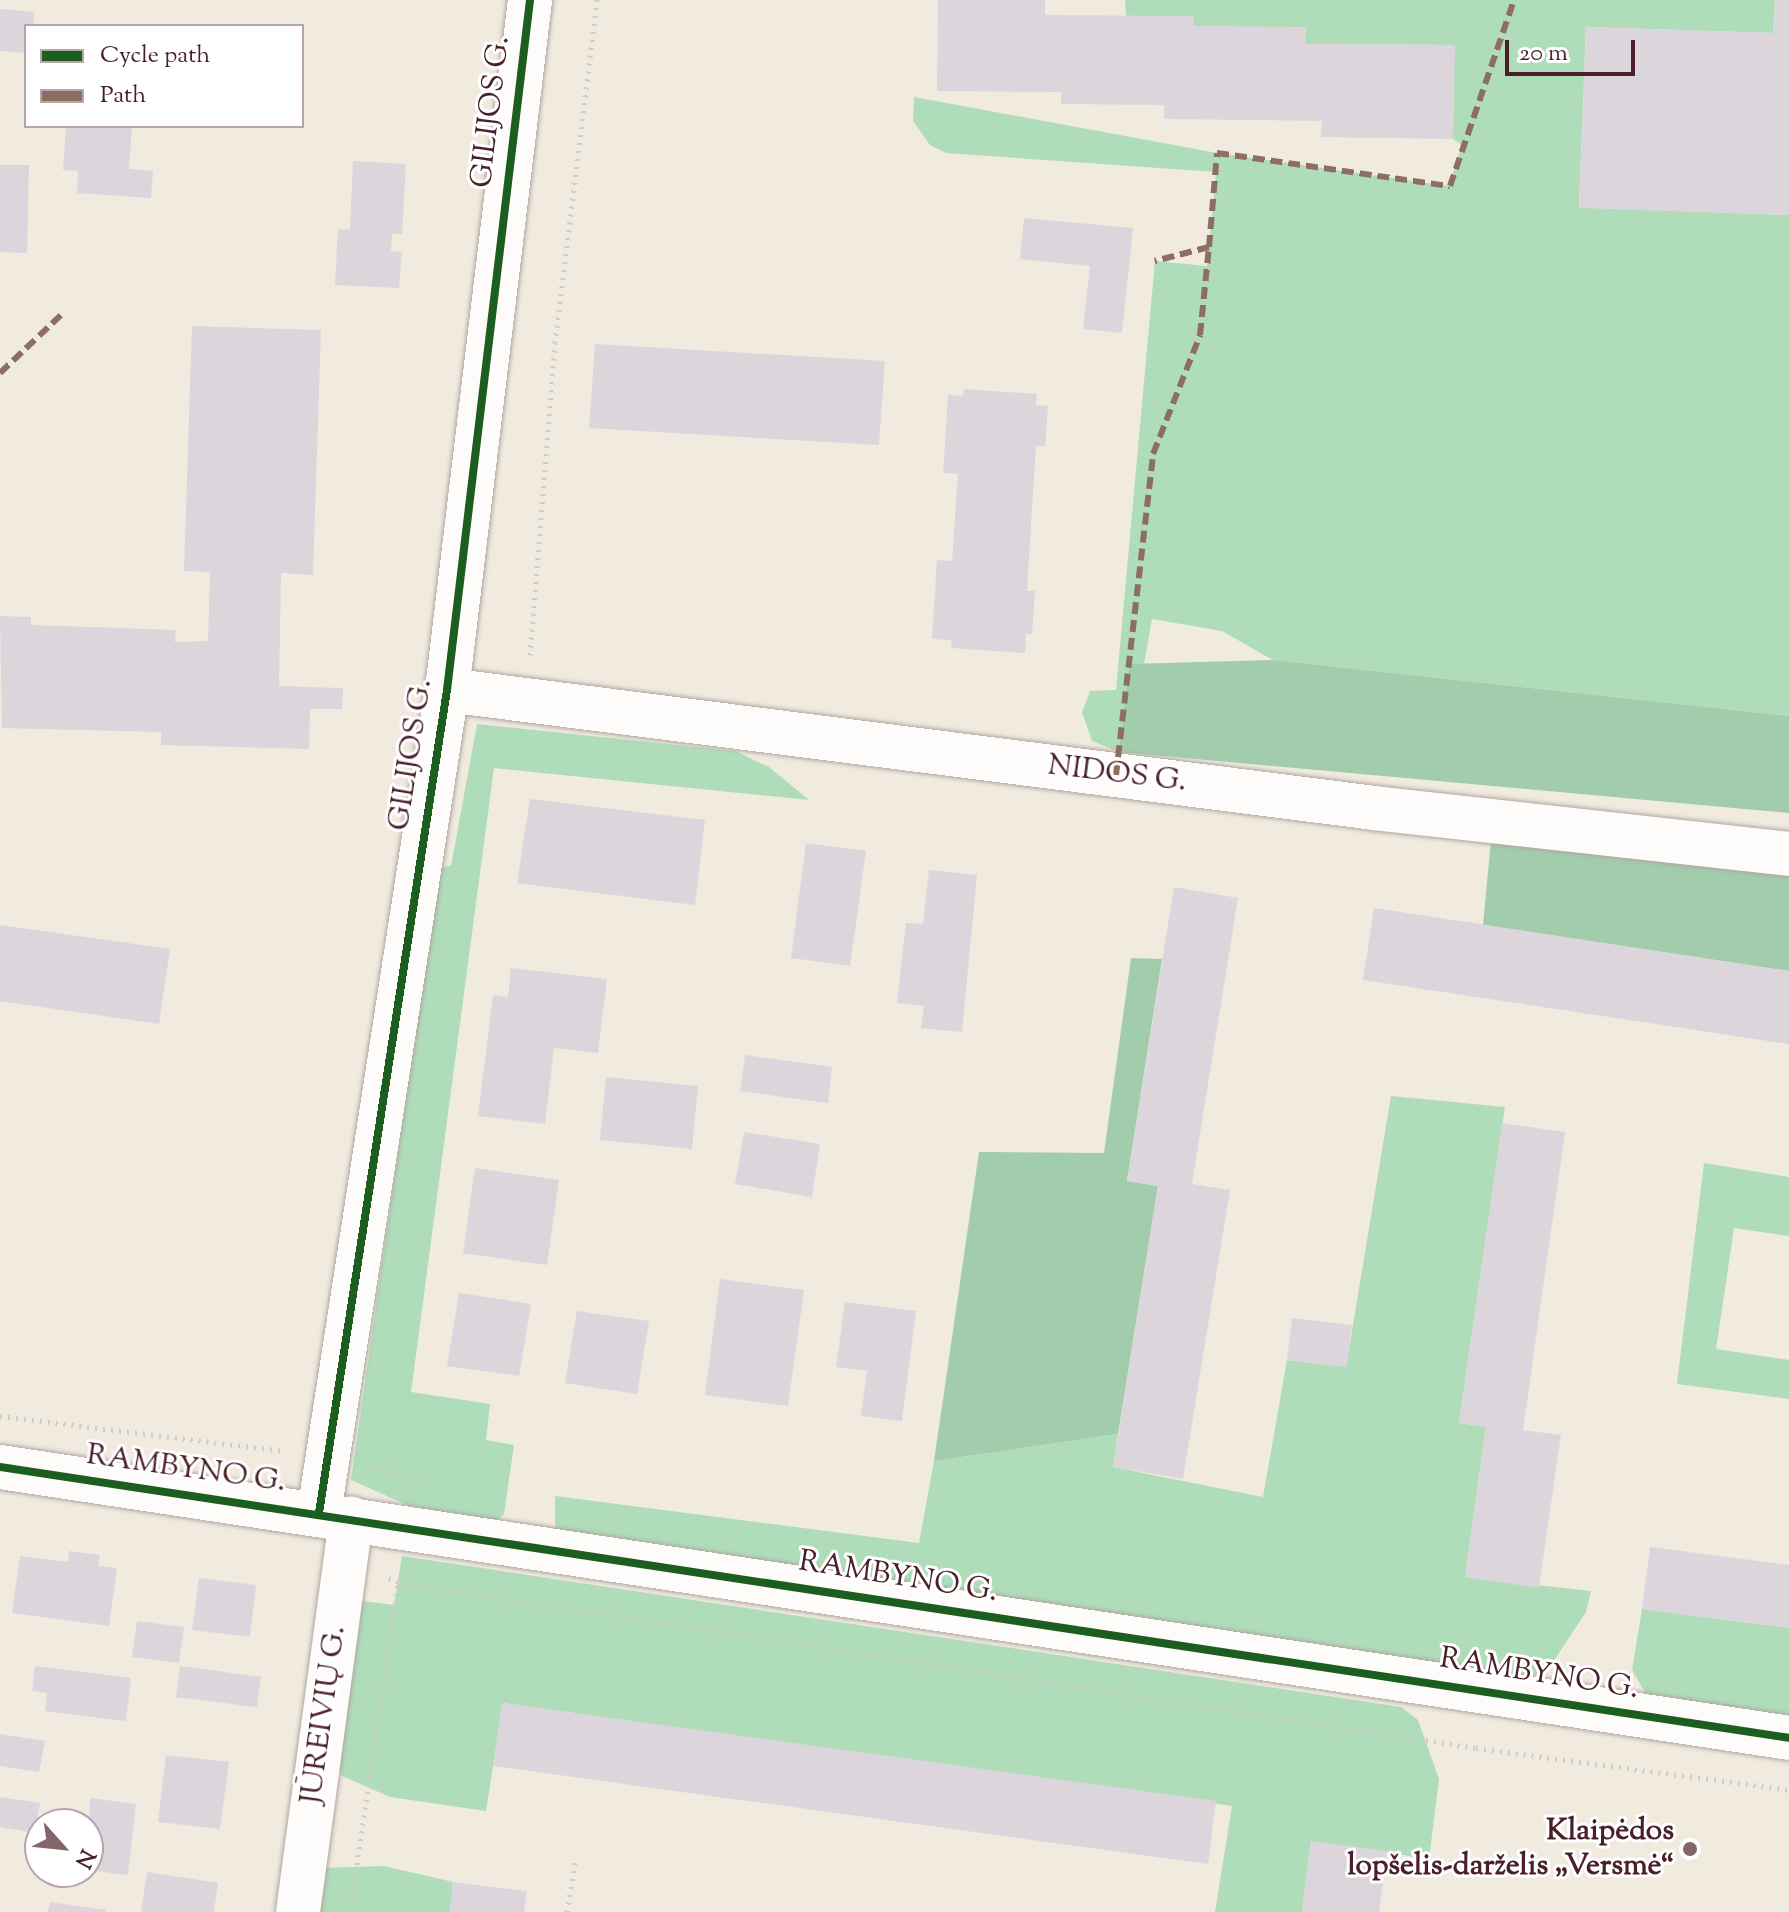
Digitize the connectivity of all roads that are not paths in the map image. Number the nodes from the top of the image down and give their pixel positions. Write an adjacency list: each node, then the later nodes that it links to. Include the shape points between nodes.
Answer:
1 (530, 0): 2 (street, GILIJOS G.)
2 (447, 690): 3 (street, NIDOS G., via 1374,808); 5 (street, GILIJOS G.)
3 (1789, 854)
4 (0, 1467): 5 (street, RAMBYNO G.)
5 (339, 1531): 6 (street, RAMBYNO G.); 7 (street, JŪREIVIŲ G.)
6 (1789, 1738)
7 (298, 1912)

